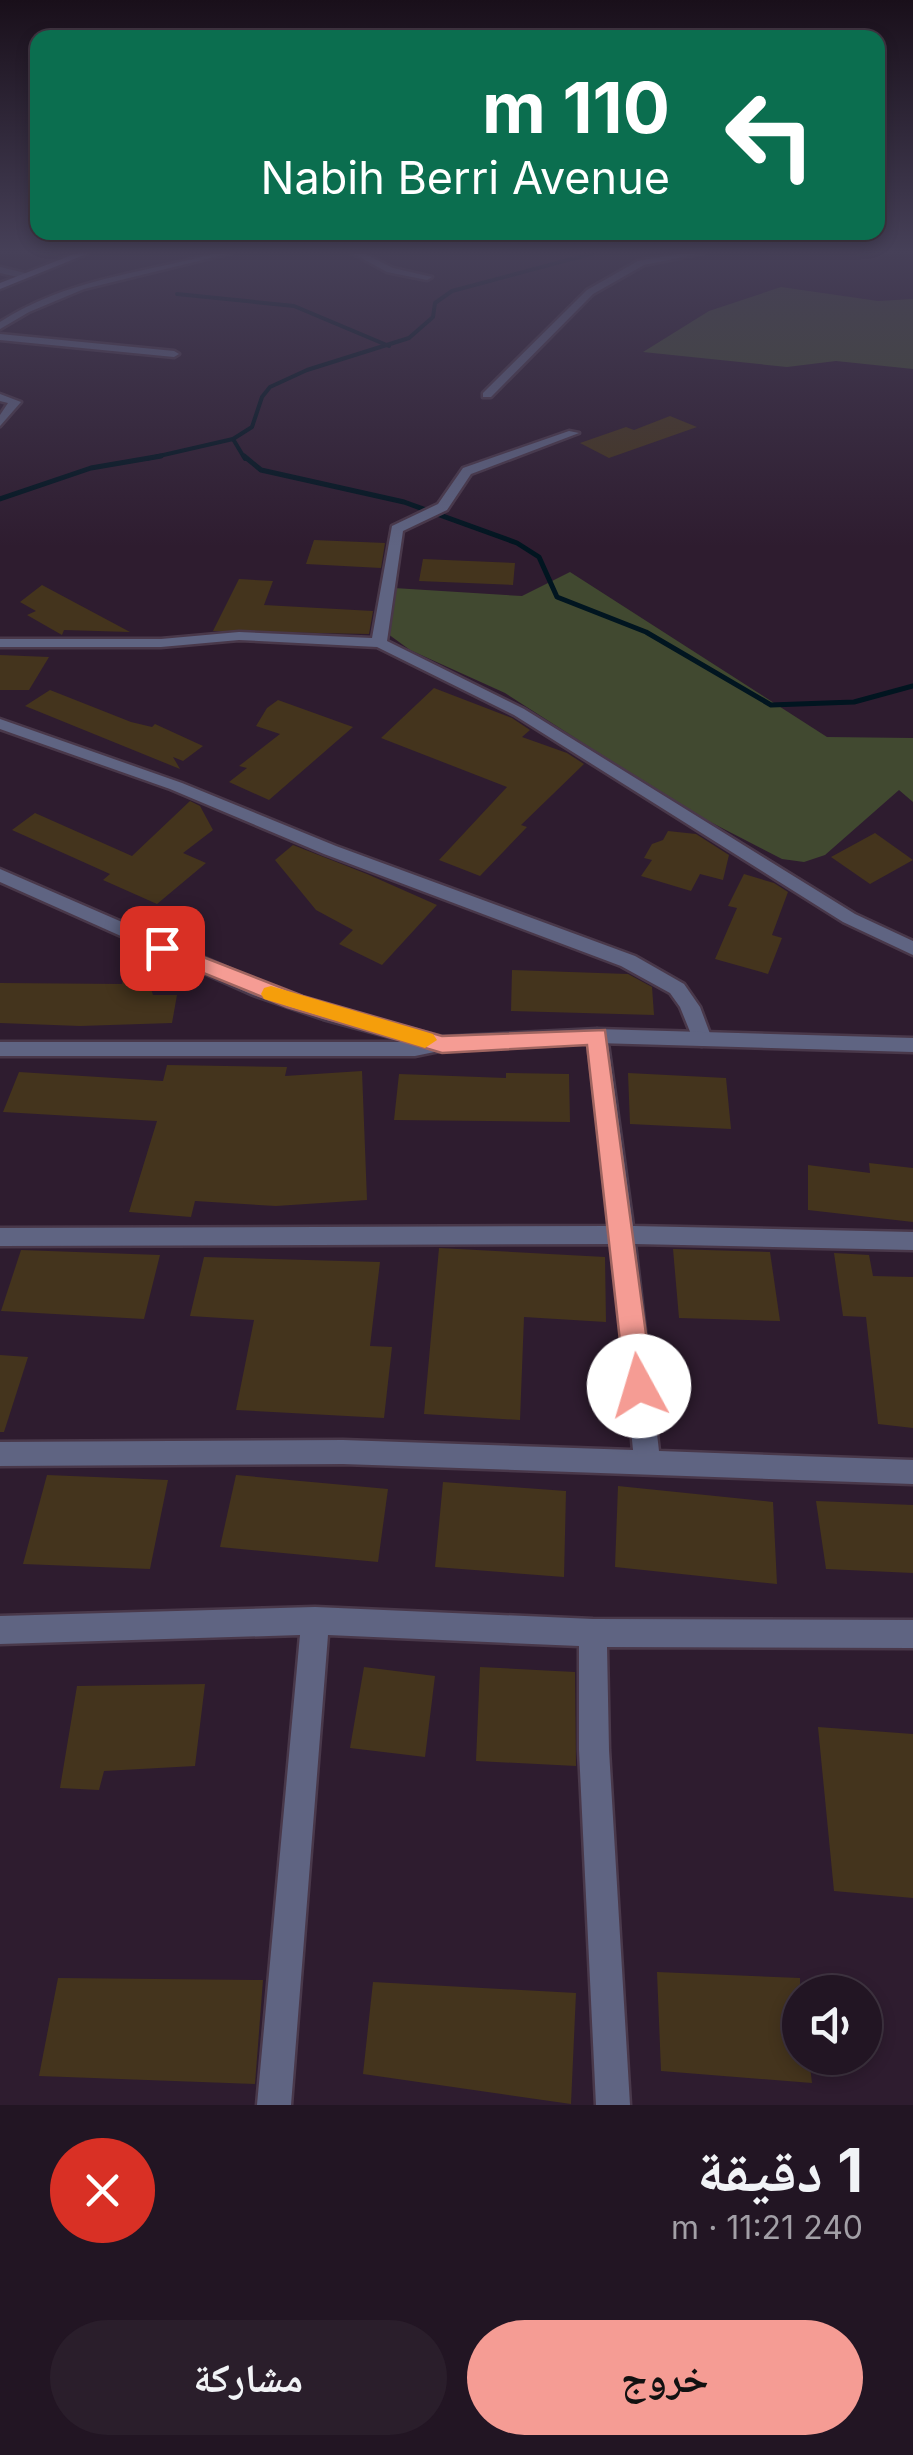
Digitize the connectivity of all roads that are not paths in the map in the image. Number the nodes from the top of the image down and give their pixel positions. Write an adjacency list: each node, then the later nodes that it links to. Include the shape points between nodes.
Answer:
1 (147, 351): 3 (street)
2 (530, 351): 4 (street)
3 (174, 354)
4 (487, 394)
5 (0, 397): 6 (street, via 15,402)
6 (0, 423)
7 (573, 434): 8 (street, via 467,471 437,511 395,533)
8 (380, 643): 9 (street, via 239,636); 12 (street, via 519,712 808,893)
9 (0, 644)
10 (0, 724): 14 (street, via 628,961 688,997)
11 (0, 875): 15 (street, via 260,990)
12 (913, 949)
13 (597, 1036): 14 (street); 15 (street); 18 (street)
14 (702, 1039): 16 (street)
15 (442, 1044): 17 (street)
16 (913, 1045)
17 (0, 1049)
18 (624, 1234): 19 (street); 20 (street); 22 (street)
19 (0, 1237)
20 (913, 1241)
21 (0, 1454): 22 (street, via 343,1452)
22 (647, 1462): 23 (street)
23 (913, 1472)
24 (315, 1621): 25 (street); 26 (street); 28 (street)
25 (0, 1630)
26 (594, 1633): 27 (street); 29 (street)
27 (913, 1634)
28 (274, 2105)
29 (612, 2105)

